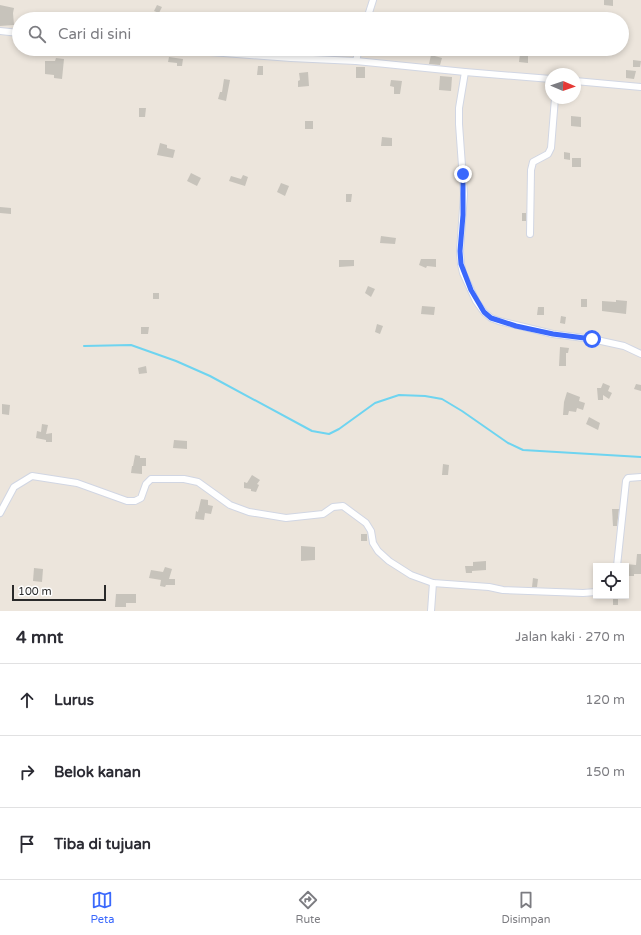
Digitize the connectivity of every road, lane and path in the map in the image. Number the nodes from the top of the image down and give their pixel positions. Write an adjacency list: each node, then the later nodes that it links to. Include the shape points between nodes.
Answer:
1 (373, 0): 2 (street)
2 (369, 12)
3 (0, 31): 4 (street)
4 (12, 32)
5 (264, 56): 7 (street)
6 (357, 56): 7 (street)
7 (356, 61): 8 (street)
8 (465, 72): 9 (street); 14 (street, via 458,124 464,194 460,251 464,274 476,301 484,312 499,321 553,334 624,346)
9 (545, 79)
10 (581, 82): 11 (street)
11 (641, 87)
12 (555, 104): 13 (street, via 551,148 548,154 533,162 531,170)
13 (530, 234)
14 (641, 354)
15 (641, 477): 17 (street, via 628,478 626,481)
16 (0, 513): 18 (street, via 14,487 32,476 77,483 127,501 141,498 146,484 151,479 198,482 230,505 249,512 286,518 323,514 334,507 343,506 366,522 371,530 373,543 389,562)
17 (617, 563)
18 (433, 583): 19 (street, via 503,590); 20 (street)
19 (593, 592)
20 (432, 611)

